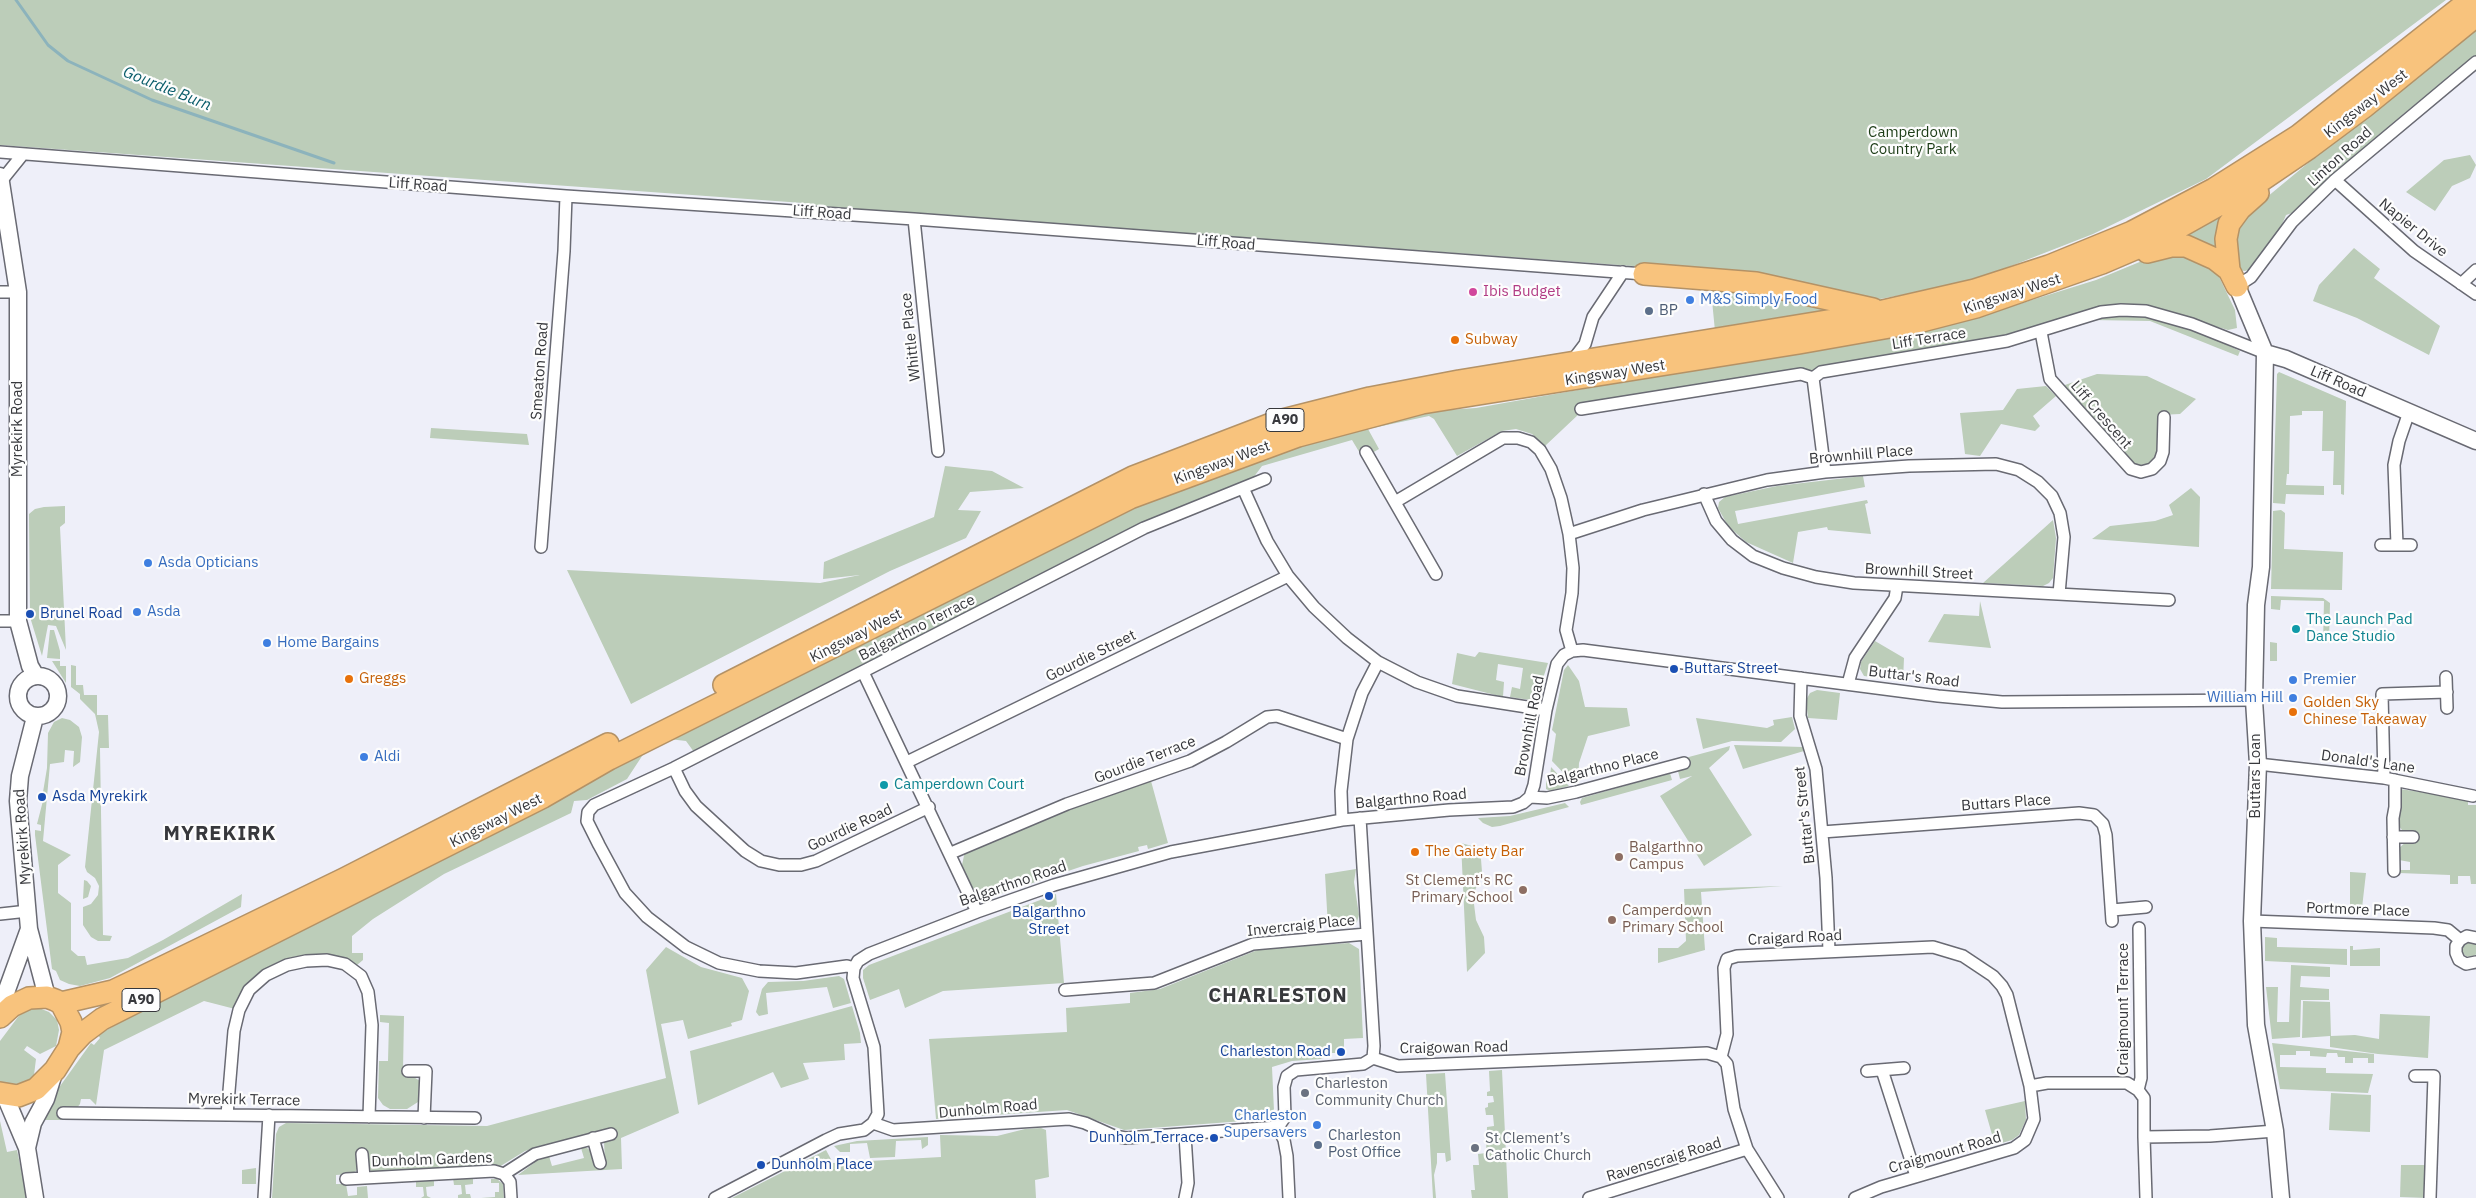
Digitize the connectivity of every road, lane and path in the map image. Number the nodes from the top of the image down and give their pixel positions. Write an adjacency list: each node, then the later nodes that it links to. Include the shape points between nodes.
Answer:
1 (2470, 0): 19 (highway, Kingsway West / A90, via 2298,136 2214,190 2132,232 2049,266 1975,290)
2 (2476, 16): 4 (highway, Kingsway West / A90)
3 (2476, 62): 8 (street, Linton Road)
4 (2309, 148): 11 (highway, Kingsway West / A90, via 2219,206); 14 (highway, via 2240,209 2229,224 2226,239)
5 (0, 152): 6 (street, Liff Road)
6 (23, 154): 7 (street, Myrekirk Road); 9 (street, Liff Road)
7 (1, 178): 17 (street, Myrekirk Road)
8 (2335, 180): 14 (street, Linton Road, via 2292,222 2251,277); 15 (street, Napier Drive, via 2414,251)
9 (566, 196): 10 (street, Liff Road); 39 (street, Smeaton Road)
10 (914, 219): 13 (street, Liff Road); 28 (street, Whittle Place)
11 (2102, 263): 14 (highway, via 2171,246 2186,246 2215,259); 92 (highway, Kingsway West / A90, via 1976,307 1918,322 1422,404 1298,436 1130,498 102,1019)
12 (2476, 270): 15 (street)
13 (1633, 273): 19 (highway, via 1756,283); 22 (street, via 1593,317 1585,344)
14 (2233, 278): 21 (street)
15 (2461, 284): 18 (street, Napier Drive)
16 (0, 292): 17 (street)
17 (18, 292): 46 (street, Myrekirk Road)
18 (2476, 294)
19 (1882, 311): 22 (highway, Kingsway West / A90)
20 (2041, 332): 21 (street, Liff Terrace, via 2102,312 2146,311 2192,324); 23 (street, Liff Terrace, via 2007,341 1822,372); 25 (street, Liff Crescent, via 2050,379 2131,469 2141,472 2160,462)
21 (2265, 353): 24 (street, Liff Road); 55 (street, Buttars Loan, via 2261,567 2256,605)
22 (1572, 361): 89 (highway, Kingsway West / A90, via 1370,398 1279,421 1133,477 239,931 113,991)
23 (1813, 378): 26 (street, Liff Terrace, via 1801,374 1586,408); 30 (street)
24 (2409, 412): 27 (street, Liff Road); 37 (street, via 2394,465)
25 (2164, 417)
26 (1594, 419)
27 (2476, 441)
28 (938, 451)
29 (1366, 452): 34 (street)
30 (1825, 472): 33 (street, Brownhill Place, via 1767,480); 43 (street, Brownhill Place, via 1972,464 1996,464 2019,470 2052,496 2060,513 2064,537)
31 (1266, 479): 32 (street, Balgarthno Terrace)
32 (1242, 488): 41 (street); 49 (street, Balgarthno Terrace, via 1144,528)
33 (1704, 494): 35 (street, Brownhill Place); 42 (street, Brownhill Street, via 1716,521 1732,540 1753,556 1816,577)
34 (1395, 502): 35 (street, via 1503,438 1518,438 1531,442 1540,450 1561,498); 40 (street)
35 (1569, 534): 47 (street, via 1573,568 1566,630)
36 (2381, 545): 37 (street)
37 (2397, 545): 38 (street)
38 (2411, 545)
39 (541, 547)
40 (1436, 574)
41 (1288, 576): 48 (street, via 1327,620); 60 (street, Gourdie Street)
42 (1897, 586): 43 (street, Brownhill Street); 53 (street, via 1896,598 1855,658)
43 (2059, 594): 44 (street, Brownhill Street)
44 (2169, 600)
45 (0, 621): 46 (street)
46 (18, 621): 50 (street, Myrekirk Road, via 30,666)
47 (1572, 651): 52 (street, Buttar's Road); 57 (street, Brownhill Road, via 1557,664)
48 (1378, 662): 57 (street, via 1417,682 1457,696); 59 (street, via 1362,693)
49 (863, 672): 60 (street); 63 (street, Balgarthno Terrace)
50 (36, 676): 58 (street, via 23,683 17,697 21,708); 58 (street, via 49,679 58,696 54,709)
51 (2446, 677): 54 (street)
52 (1801, 678): 53 (street, Buttar's Road); 70 (street, Buttar's Street, via 1800,716 1816,768)
53 (1848, 684): 55 (street, Buttar's Road, via 2026,704)
54 (2447, 692): 56 (street); 64 (street, via 2382,694)
55 (2254, 700): 62 (street, Buttars Loan)
56 (2447, 708)
57 (1546, 710): 66 (street, Brownhill Road)
58 (36, 717): 76 (street, Myrekirk Road, via 20,776 18,801)
59 (1347, 740): 69 (street, via 1341,791); 73 (street, Gourdie Terrace, via 1277,716 1267,716 1190,761 1067,804)
60 (907, 762): 67 (street)
61 (1684, 763): 66 (street, Balgarthno Place, via 1576,792 1546,798)
62 (2258, 764): 64 (street, Donald's Lane); 79 (street, Buttars Loan)
63 (674, 768): 67 (street, Gourdie Road, via 696,806 760,861 780,865 816,861); 87 (street, Balgarthno Terrace, via 594,805 588,812 588,821 598,845 625,893 647,917 686,947 719,964 759,971)
64 (2390, 779): 65 (street, Donald's Lane); 71 (street)
65 (2473, 796)
66 (1530, 797): 68 (street, Balgarthno Road, via 1513,807)
67 (929, 807): 73 (street)
68 (1360, 818): 69 (street, Balgarthno Road); 82 (street)
69 (1342, 820): 77 (street, Balgarthno Road, via 1171,852 1054,885)
70 (1822, 832): 75 (street, Buttars Place, via 2094,815 2103,824 2106,835 2112,915); 85 (street, Buttar's Street)
71 (2394, 837): 72 (street); 74 (street)
72 (2413, 837)
73 (950, 853): 77 (street)
74 (2394, 871)
75 (2146, 907)
76 (28, 911): 78 (street); 81 (street, Myrekirk Road)
77 (977, 912): 87 (street, Balgarthno Road, via 869,954)
78 (0, 914)
79 (2252, 921): 84 (street, Portmore Place, via 2434,928 2448,930); 112 (street, Buttars Loan, via 2256,1025)
80 (2139, 928): 102 (street, Craigmount Terrace, via 2141,1078)
81 (29, 929): 89 (street); 90 (street)
82 (1367, 934): 88 (street, Invercraig Place, via 1253,944 1154,983); 94 (street)
83 (2476, 938): 84 (street, via 2467,936)
84 (2460, 940): 86 (street, via 2456,953 2460,960 2466,964)
85 (1829, 951): 93 (street, Craigard Road, via 1727,959 1724,968 1727,1034); 101 (street, Craigard Road, via 1934,947 1963,956 1979,966 2002,986 2007,995)
86 (2476, 962)
87 (854, 968): 110 (street, via 853,978 874,1047 878,1114)
88 (1065, 990)
89 (54, 1000): 91 (highway, Kingsway West / A90, via 21,1000); 92 (highway, Kingsway West / A90, via 71,1022 73,1032)
90 (0, 1009)
91 (0, 1016)
92 (69, 1048): 96 (highway, Kingsway West / A90)
93 (1721, 1057): 94 (street, Craigowan Road, via 1707,1053 1398,1066); 118 (street, via 1727,1064 1734,1109)
94 (1373, 1058): 111 (street, via 1363,1064 1296,1070 1287,1076 1285,1117)
95 (1904, 1068): 97 (street)
96 (56, 1070): 103 (highway, Kingsway West / A90, via 27,1094); 117 (street, via 33,1123)
97 (1882, 1070): 99 (street); 122 (street)
98 (408, 1071): 108 (street, via 426,1071)
99 (1867, 1071)
100 (2415, 1076): 136 (street, via 2434,1076)
101 (2030, 1086): 102 (street, via 2127,1083); 122 (street, Craigmount Road, via 2034,1119 2025,1140 2014,1148)
102 (2138, 1090): 115 (street, via 2144,1098)
103 (2, 1094): 117 (street)
104 (63, 1113): 105 (street, Myrekirk Terrace)
105 (227, 1115): 106 (street, Myrekirk Terrace); 107 (street, via 234,1031 239,1010 250,990 266,975 287,965 306,960 327,960 345,964 361,976 368,992 372,1025)
106 (270, 1116): 107 (street, Myrekirk Terrace); 126 (street)
107 (369, 1117): 108 (street, Myrekirk Terrace)
108 (424, 1118): 109 (street, Myrekirk Terrace)
109 (475, 1118)
110 (873, 1123): 114 (street, Dunholm Road, via 893,1130 1069,1119 1086,1122 1114,1136 1126,1138); 128 (street, via 864,1130 826,1140)
111 (1278, 1127): 114 (street, Dunholm Road); 130 (street, via 1287,1156)
112 (2276, 1131): 115 (street); 135 (street, Buttars Loan)
113 (611, 1134): 116 (street)
114 (1186, 1135): 129 (street, via 1188,1183)
115 (2144, 1137): 134 (street)
116 (593, 1138): 120 (street); 121 (street, via 535,1154)
117 (27, 1148): 125 (street)
118 (1747, 1149): 131 (street, Ravenscraig Road); 132 (street)
119 (362, 1154): 123 (street, Dunholm Gardens)
120 (600, 1163)
121 (504, 1174): 123 (street, Dunholm Gardens, via 480,1171); 127 (street, Dunholm Gardens, via 510,1182)
122 (1916, 1176): 133 (street, Craigmount Road)
123 (364, 1178): 124 (street, Dunholm Gardens)
124 (346, 1179)
125 (35, 1198)
126 (264, 1198)
127 (511, 1198)
128 (715, 1198)
129 (1185, 1198)
130 (1289, 1198)
131 (1589, 1198)
132 (1778, 1198)
133 (1855, 1198)
134 (2146, 1198)
135 (2281, 1198)
136 (2430, 1198)

